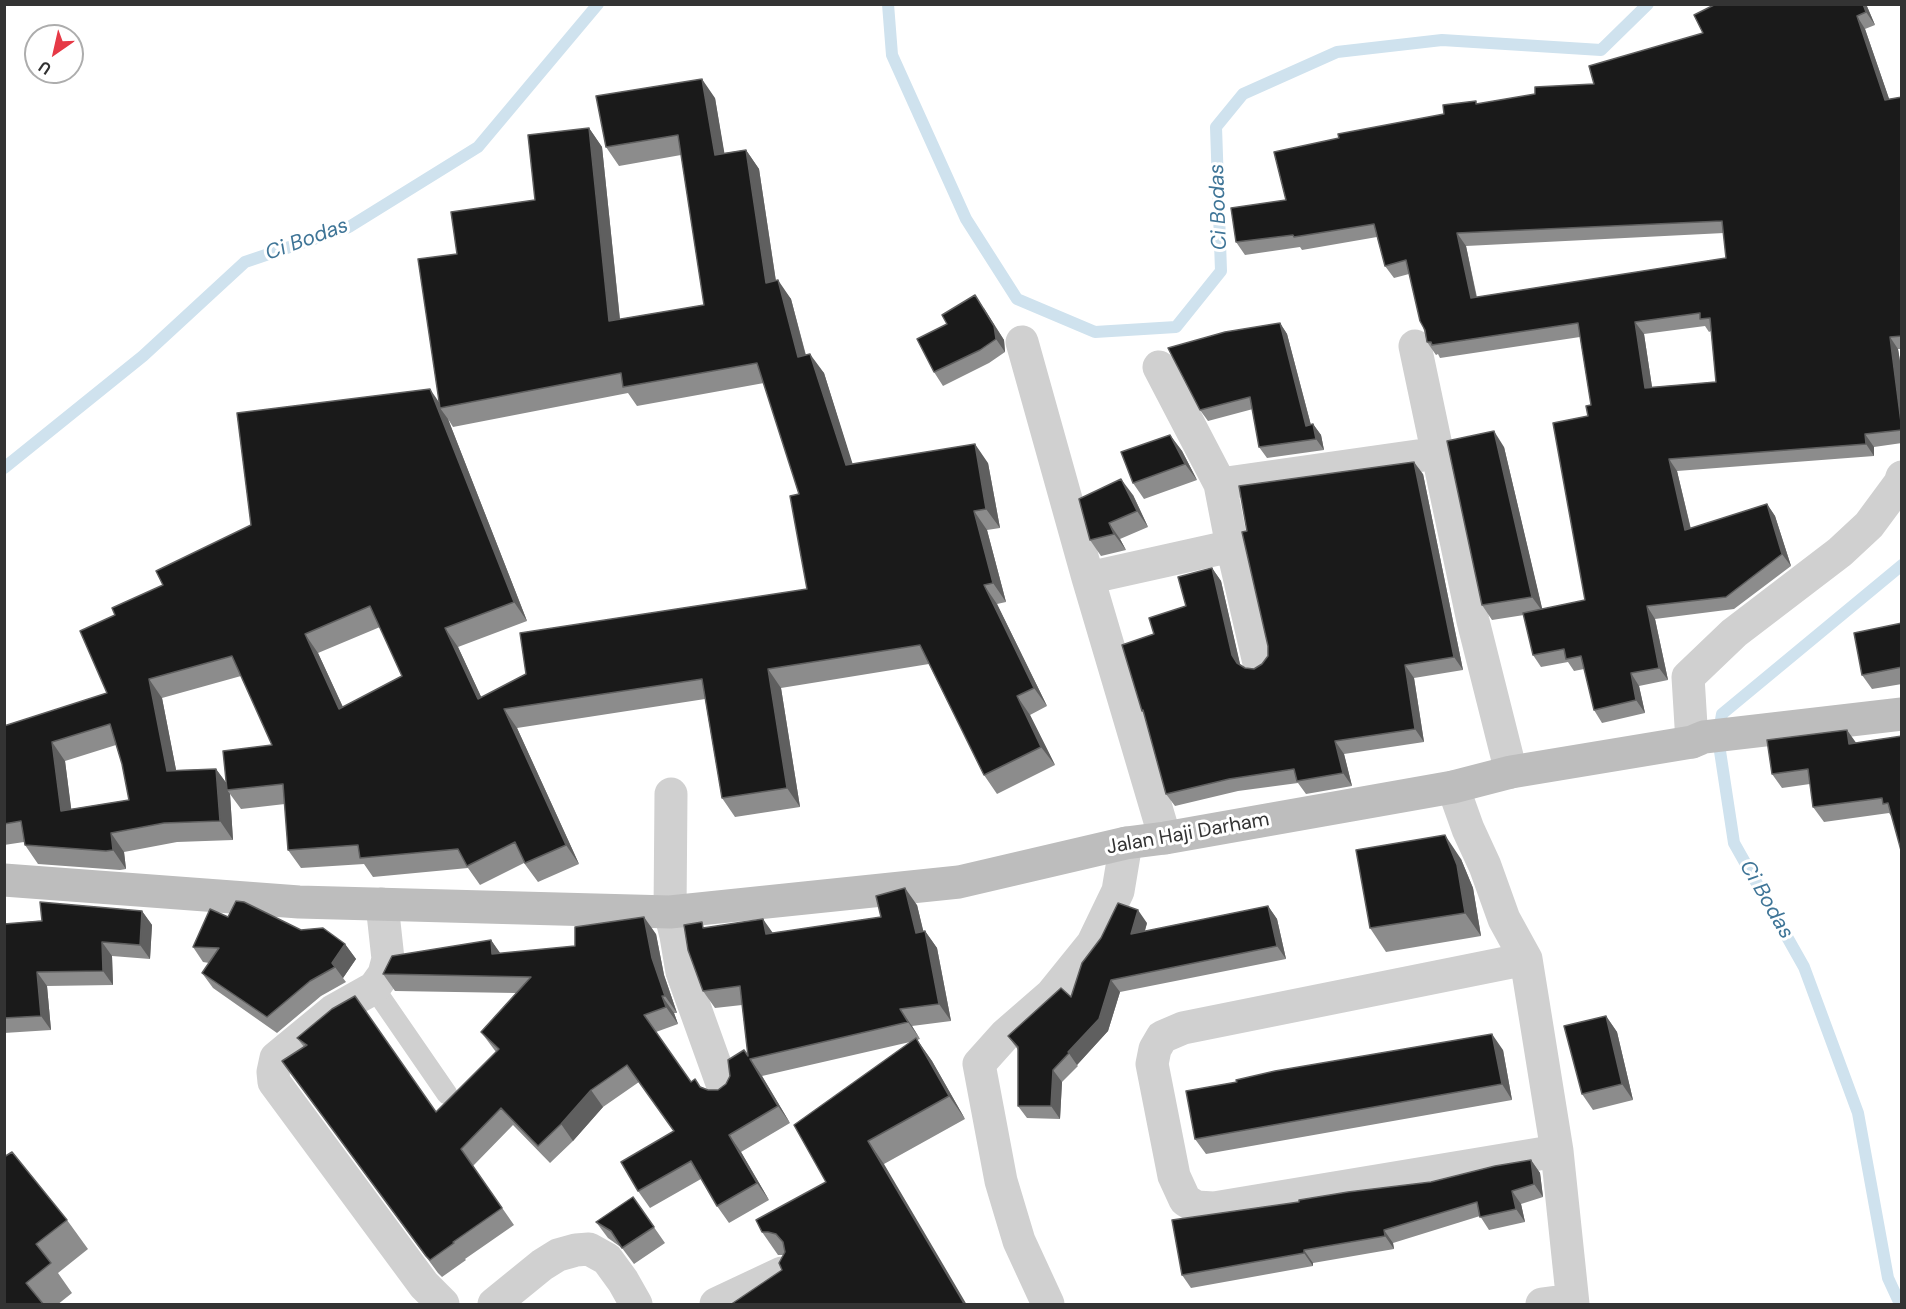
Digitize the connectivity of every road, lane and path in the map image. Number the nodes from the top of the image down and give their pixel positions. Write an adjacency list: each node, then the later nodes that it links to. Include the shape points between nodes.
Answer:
1 (1022, 342): 8 (street)
2 (1415, 346): 4 (street)
3 (1159, 366): 6 (street)
4 (1438, 453): 6 (street); 12 (street, via 1473,621)
5 (1902, 477): 11 (street, via 1869,525 1734,633 1688,677)
6 (1220, 484): 7 (street)
7 (1232, 546): 8 (street); 9 (street)
8 (1088, 578): 15 (street)
9 (1259, 663)
10 (1902, 714): 11 (street, Jalan Haji Darham)
11 (1698, 739): 12 (street, Jalan Haji Darham)
12 (1511, 772): 13 (street, Jalan Haji Darham)
13 (1454, 787): 15 (street, Jalan Haji Darham); 20 (street, via 1504,919)
14 (671, 794): 19 (street)
15 (1165, 838): 16 (street, Jalan Haji Darham)
16 (1126, 843): 19 (street, Jalan Haji Darham, via 959,882); 31 (street, via 1118,891 1093,943 1051,996 1005,1035 979,1064 1001,1181 1019,1241)
17 (4, 880): 18 (street, Jalan Haji Darham, via 299,902)
18 (382, 904): 19 (street, Jalan Haji Darham); 21 (street, via 388,959)
19 (670, 912): 22 (street, via 682,972)
20 (1526, 959): 24 (street); 24 (street, via 1183,1028 1162,1037 1152,1064 1174,1176 1185,1200 1196,1207 1214,1208)
21 (374, 988): 23 (lane); 27 (street, via 333,1011 276,1058 274,1082)
22 (724, 1089)
23 (447, 1094)
24 (1557, 1151): 26 (street)
25 (782, 1273): 30 (street)
26 (1562, 1303)
27 (443, 1305)
28 (494, 1305): 29 (street, via 558,1255 590,1249 607,1259)
29 (636, 1305)
30 (716, 1305)
31 (1048, 1305)

